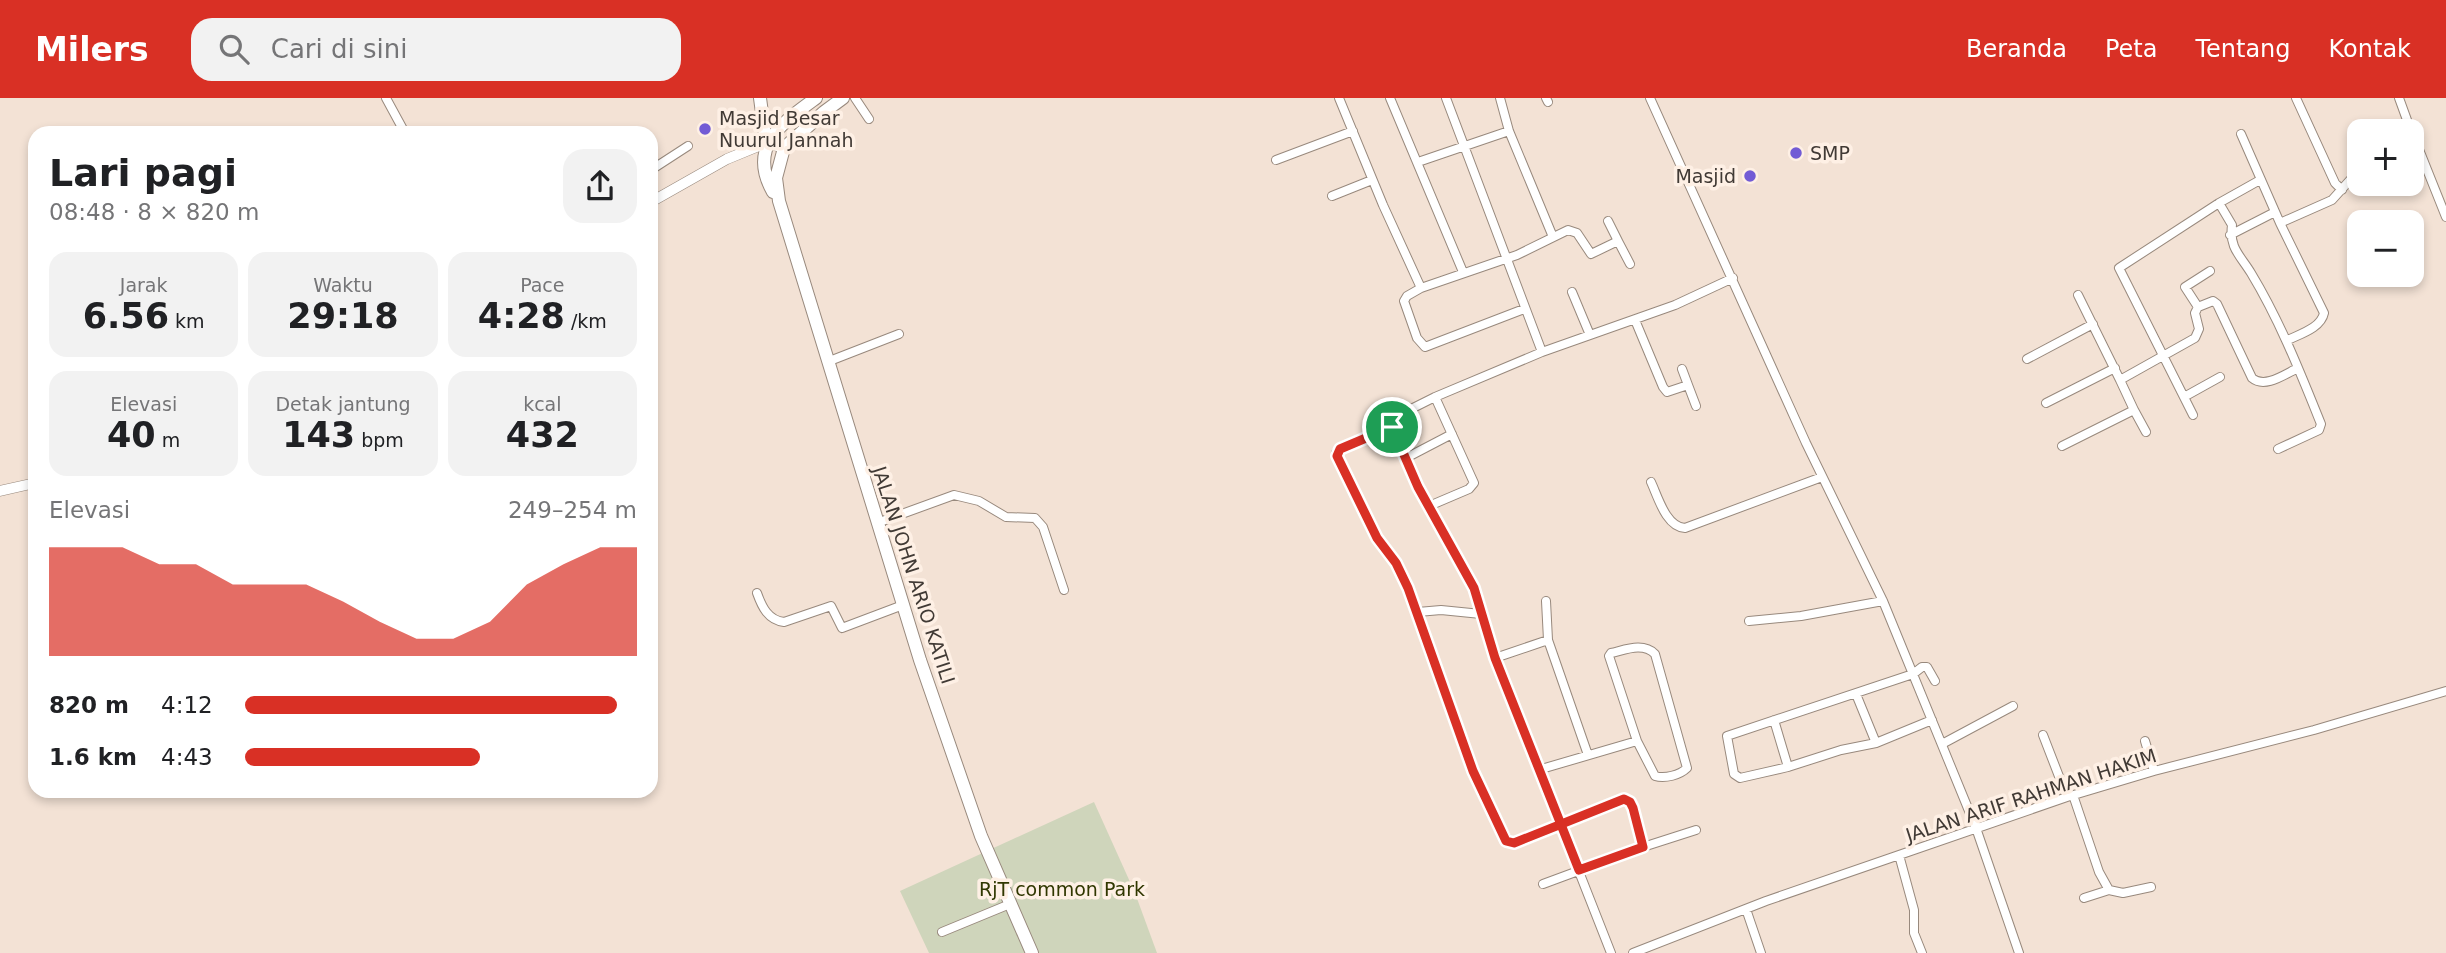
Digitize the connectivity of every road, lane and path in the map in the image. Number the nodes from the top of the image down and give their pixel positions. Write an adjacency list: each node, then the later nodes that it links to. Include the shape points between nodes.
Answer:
1 (386, 98): 15 (street)
2 (760, 98): 19 (main road, JALAN JOHN ARIO KATILI)
3 (816, 98): 19 (main road)
4 (843, 98): 22 (main road)
5 (855, 98): 13 (street)
6 (1339, 98): 16 (street)
7 (1390, 98): 24 (street)
8 (1446, 98): 21 (street)
9 (1500, 98): 17 (street)
10 (1650, 98): 46 (street)
11 (2296, 98): 30 (street, via 2335,184)
12 (2399, 98): 14 (street)
13 (869, 119)
14 (2406, 119)
15 (401, 126)
16 (1353, 131): 23 (street); 27 (street)
17 (1509, 131): 21 (street); 40 (street)
18 (2241, 134): 28 (street)
19 (767, 144): 22 (street); 32 (street, via 727,159); 33 (main road, JALAN JOHN ARIO KATILI, via 763,166)
20 (688, 146): 26 (street)
21 (1465, 146): 24 (street); 42 (street)
22 (784, 148): 33 (main road, JALAN JOHN ARIO KATILI, via 776,178)
23 (1276, 160)
24 (1418, 162): 45 (street)
25 (2424, 164): 36 (street)
26 (658, 165)
27 (1372, 180): 31 (street); 47 (street)
28 (2260, 180): 34 (street); 35 (street)
29 (2347, 184): 30 (street)
30 (2342, 190): 38 (street, via 2324,204)
31 (1332, 196)
32 (658, 198)
33 (779, 201): 60 (main road, JALAN JOHN ARIO KATILI)
34 (2219, 203): 39 (street, via 2232,225); 58 (street, via 2119,266)
35 (2275, 212): 38 (street); 39 (street)
36 (2446, 217)
37 (1608, 221): 41 (street)
38 (2280, 223): 56 (street, via 2324,313 2318,324)
39 (2230, 235): 56 (street)
40 (1553, 237): 41 (street, via 1573,231 1591,254); 42 (street)
41 (1618, 241): 43 (street)
42 (1506, 258): 45 (street); 51 (street)
43 (1630, 264)
44 (2210, 271): 50 (street, via 2185,287)
45 (1463, 272): 47 (street)
46 (1733, 278): 52 (street); 79 (street)
47 (1421, 289): 51 (street, via 1408,296 1404,305 1425,347)
48 (1572, 292): 55 (street)
49 (2078, 295): 53 (street)
50 (2198, 307): 58 (street, via 2198,334); 62 (street, via 2213,301 2217,304 2256,382 2265,383)
51 (1524, 309): 57 (street)
52 (1635, 320): 55 (street); 66 (street, via 1666,390)
53 (2093, 324): 59 (street); 61 (street)
54 (899, 334): 60 (street)
55 (1590, 335): 57 (street)
56 (2288, 340): 62 (street)
57 (1542, 352): 67 (street)
58 (2163, 356): 65 (street); 68 (street)
59 (2027, 359)
60 (827, 362): 84 (main road, JALAN JOHN ARIO KATILI)
61 (2115, 368): 65 (street); 69 (street)
62 (2298, 368): 77 (street, via 2321,427)
63 (1682, 369): 66 (street)
64 (2220, 377): 68 (street)
65 (2120, 380): 71 (street)
66 (1688, 385): 70 (street)
67 (1435, 397): 73 (street, via 1409,410); 75 (street)
68 (2184, 397): 72 (street)
69 (2046, 403)
70 (1696, 406)
71 (2134, 410): 74 (street); 76 (street)
72 (2193, 415)
73 (1392, 427): 78 (street); 90 (street, via 1336,453)
74 (2146, 432)
75 (1452, 434): 78 (street); 83 (street, via 1474,484)
76 (2062, 446)
77 (2278, 449)
78 (1406, 458): 83 (street)
79 (1822, 477): 80 (street, via 1685,528 1670,522); 88 (street)
80 (1651, 482)
81 (28, 485): 82 (street)
82 (0, 491)
83 (1429, 506): 91 (street, via 1474,588)
84 (877, 523): 85 (street, via 954,495 979,501 1006,517 1035,518); 89 (main road, JALAN JOHN ARIO KATILI)
85 (1064, 590)
86 (757, 593): 89 (street, via 765,610 778,621 831,606 842,628)
87 (1546, 601): 93 (street)
88 (1883, 601): 92 (street); 95 (street)
89 (903, 605): 122 (main road, JALAN JOHN ARIO KATILI, via 981,836)
90 (1418, 612): 91 (street); 112 (street, via 1473,771 1506,841 1514,843)
91 (1481, 614): 94 (street)
92 (1749, 621)
93 (1548, 640): 94 (street); 107 (street)
94 (1495, 658): 109 (street)
95 (1913, 674): 96 (street, via 1927,667); 98 (street); 101 (street)
96 (1934, 681)
97 (2446, 691): 110 (street, JALAN ARIF RAHMAN HAKIM)
98 (1856, 694): 100 (street); 105 (street)
99 (2013, 706): 106 (street)
100 (1774, 720): 108 (street); 108 (street, via 1727,736 1734,774 1744,778)
101 (1932, 720): 105 (street); 106 (street)
102 (2043, 735): 111 (street)
103 (1637, 741): 103 (street, via 1655,776 1674,775 1687,768 1655,654 1642,647 1609,656); 107 (street)
104 (2145, 741): 110 (street)
105 (1876, 743): 108 (street)
106 (1942, 744): 113 (street)
107 (1588, 755): 109 (street)
108 (1788, 767)
109 (1538, 770): 112 (street)
110 (2154, 771): 111 (street, JALAN ARIF RAHMAN HAKIM)
111 (2070, 796): 113 (street, JALAN ARIF RAHMAN HAKIM); 120 (street)
112 (1560, 826): 115 (street, via 1628,800); 117 (street)
113 (1976, 828): 116 (street, JALAN ARIF RAHMAN HAKIM); 130 (street)
114 (1696, 830): 115 (street)
115 (1643, 847): 117 (street)
116 (1899, 855): 123 (street, JALAN ARIF RAHMAN HAKIM); 129 (street)
117 (1579, 870): 118 (street); 126 (street)
118 (1542, 884)
119 (2151, 887): 120 (street, via 2123,893)
120 (2109, 890): 121 (street)
121 (2084, 898)
122 (1010, 904): 124 (street); 125 (main road, JALAN JOHN ARIO KATILI)
123 (1746, 909): 127 (street, JALAN ARIF RAHMAN HAKIM); 128 (street)
124 (942, 932)
125 (1032, 953)
126 (1611, 953)
127 (1633, 953)
128 (1761, 953)
129 (1922, 953)
130 (2019, 953)

